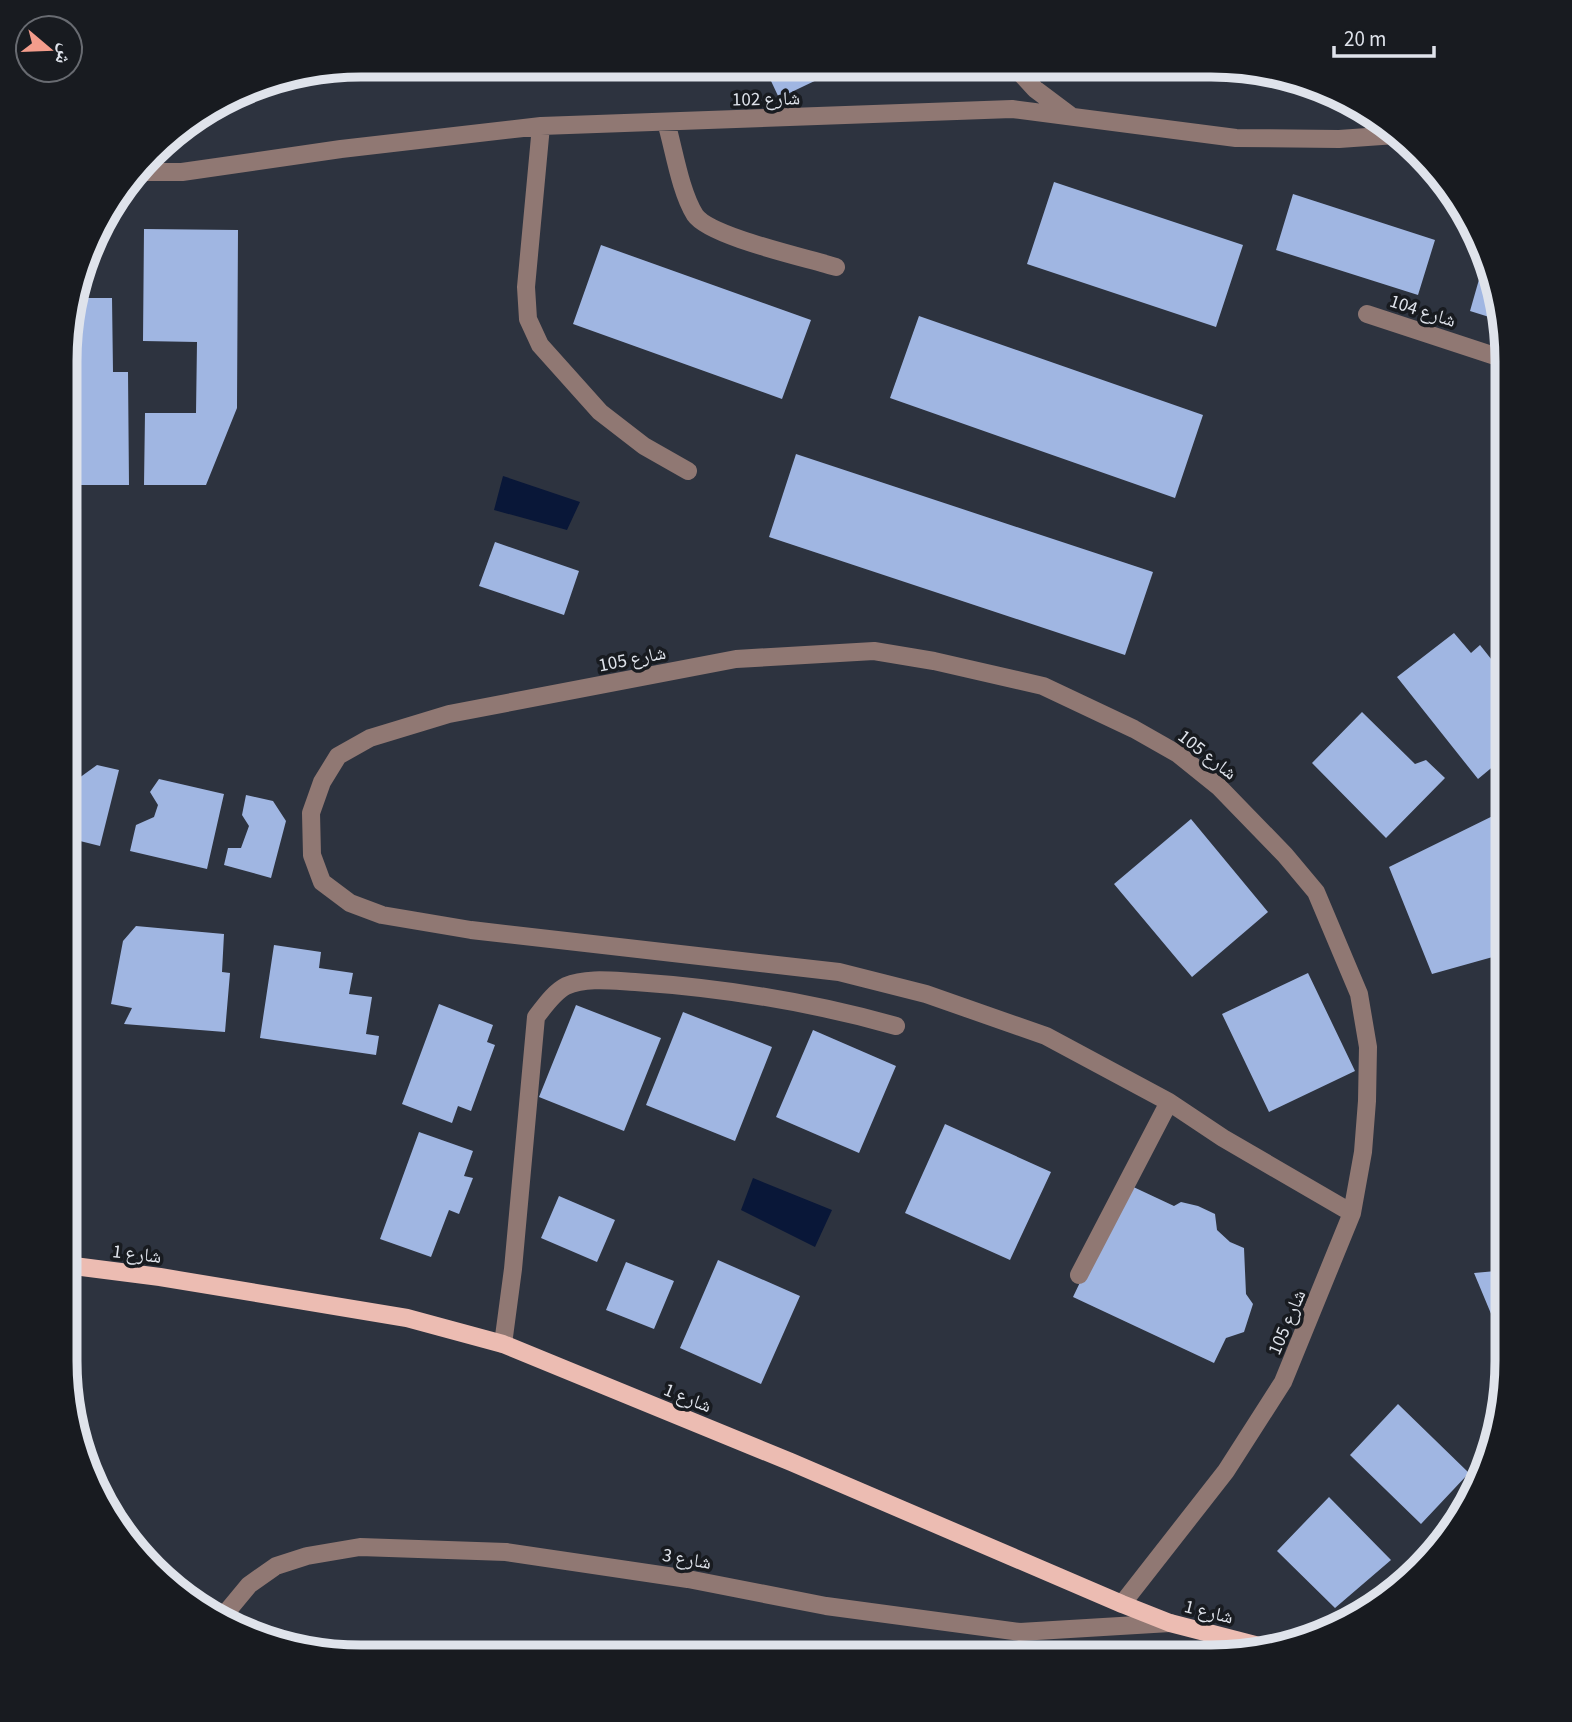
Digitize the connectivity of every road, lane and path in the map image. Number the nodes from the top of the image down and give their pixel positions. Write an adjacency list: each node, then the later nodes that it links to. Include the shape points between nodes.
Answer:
1 (1025, 77): 2 (street)
2 (1071, 116): 3 (street, شارع 102, via 1012,109); 5 (street, شارع 102, via 1236,138)
3 (666, 122): 4 (street, شارع 102); 7 (street, via 686,193 696,216 706,225)
4 (541, 126): 6 (street, شارع 102, via 181,172); 10 (street, via 526,288 528,320 540,345 600,412 644,446)
5 (1384, 136)
6 (149, 172)
7 (836, 267)
8 (1367, 314): 9 (street, شارع 104)
9 (1495, 356)
10 (688, 471)
11 (896, 1026): 16 (street, via 727,990 598,980 566,986 536,1017)
12 (1169, 1102): 13 (street); 13 (street, شارع 105, via 1046,1035 926,994 839,972 471,930 382,915 350,903 322,882 312,855 311,813 322,782 338,756 370,738 449,714 736,659 874,650 1043,686 1178,754 1219,787 1316,892 1359,994 1368,1047 1363,1152); 15 (street)
13 (1352, 1213): 17 (street, شارع 105, via 1283,1382 1226,1471)
14 (77, 1266): 16 (main road, شارع 1, via 407,1318)
15 (1079, 1275)
16 (503, 1344): 17 (main road, شارع 1)
17 (1122, 1604): 19 (main road, شارع 1)
18 (227, 1612): 19 (street, شارع 3, via 249,1585 276,1566 360,1546 506,1552 688,1579 826,1606 1020,1632)
19 (1170, 1623): 20 (main road, شارع 1)
20 (1248, 1643)

